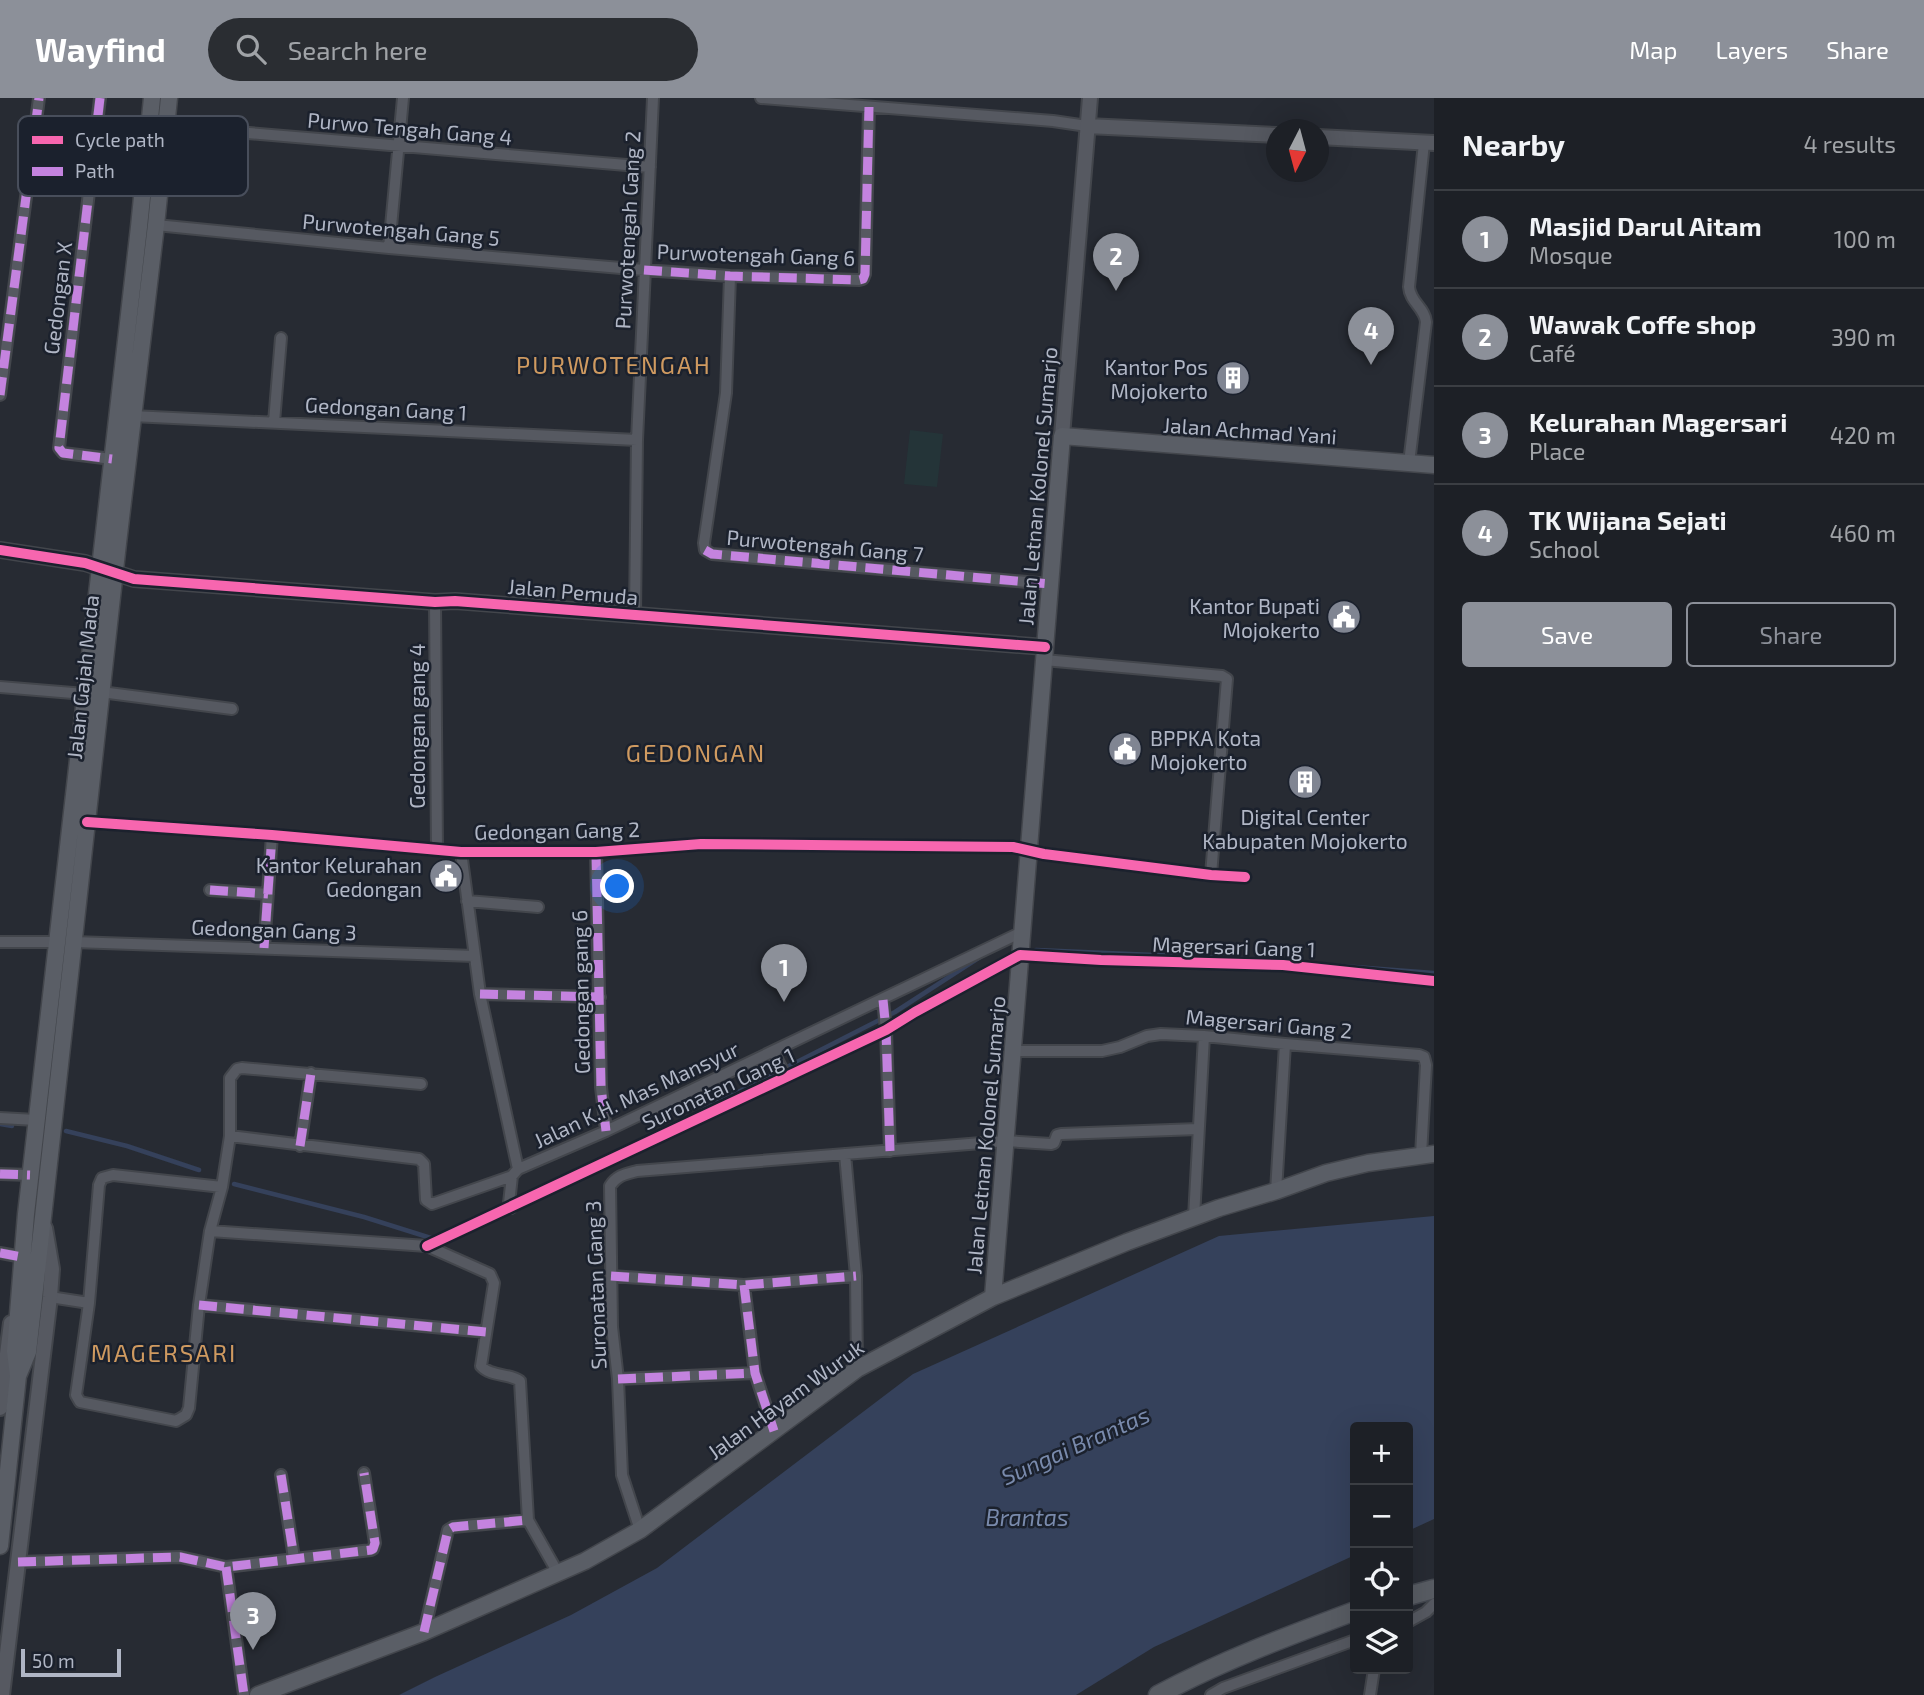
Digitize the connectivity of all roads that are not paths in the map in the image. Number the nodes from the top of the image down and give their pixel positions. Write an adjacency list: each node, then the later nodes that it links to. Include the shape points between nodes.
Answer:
1 (39, 98): 10 (street)
2 (100, 98): 11 (street, Gedongan X)
3 (152, 98): 12 (main road, Jalan Gajah Mada)
4 (169, 98): 13 (main road, Jalan Gajah Mada)
5 (402, 98): 19 (street)
6 (653, 98): 20 (street, Purwotengah Gang 2)
7 (761, 98): 9 (street)
8 (1090, 98): 14 (street, Jalan Letnan Kolonel Sumarjo)
9 (871, 104): 14 (street); 28 (street, Purwotengah Gang 6, via 863,279)
10 (37, 116)
11 (98, 116)
12 (150, 116)
13 (167, 116)
14 (1087, 126): 16 (street); 33 (street, Jalan Letnan Kolonel Sumarjo)
15 (248, 133): 19 (street, Purwo Tengah Gang 4)
16 (1266, 135)
17 (1329, 138): 18 (street)
18 (1429, 143): 36 (street, via 1409,287 1426,322)
19 (398, 147): 20 (street, Purwo Tengah Gang 4); 26 (street)
20 (650, 167): 27 (street, Purwotengah Gang 2)
21 (26, 196): 30 (street)
22 (89, 196): 35 (street, Gedongan X, via 59,448 63,453)
23 (142, 196): 35 (main road, Jalan Gajah Mada)
24 (159, 196): 25 (main road, Jalan Gajah Mada)
25 (156, 225): 26 (street, Purwotengah Gang 5); 31 (main road, Jalan Gajah Mada)
26 (389, 248): 27 (street, Purwotengah Gang 5)
27 (644, 270): 28 (street, Purwotengah Gang 6); 34 (street, Purwotengah Gang 2)
28 (730, 276): 40 (street, Purwotengah Gang 7, via 726,393 705,550)
29 (281, 338): 32 (street)
30 (0, 395)
31 (132, 416): 32 (street, Gedongan Gang 1); 39 (main road, Jalan Gajah Mada)
32 (274, 422): 34 (street, Gedongan Gang 1)
33 (1062, 436): 36 (main road, Jalan Achmad Yani); 40 (main road, Jalan Letnan Kolonel Sumarjo)
34 (637, 440): 42 (street, Purwotengah Gang 2)
35 (112, 459): 39 (main road, Jalan Gajah Mada)
36 (1409, 463): 37 (main road, Jalan Achmad Yani)
37 (1434, 465)
38 (0, 550): 39 (street, Jalan Pemuda)
39 (107, 570): 41 (street, Jalan Pemuda, via 134,579); 45 (main road, Jalan Gajah Mada)
40 (1050, 584): 43 (main road, Jalan Letnan Kolonel Sumarjo)
41 (435, 602): 42 (street, Jalan Pemuda); 49 (street, Gedongan gang 4)
42 (635, 615): 43 (street, Jalan Pemuda)
43 (1045, 653): 50 (main road, Jalan Letnan Kolonel Sumarjo); 53 (street, via 1227,679)
44 (0, 687): 45 (street)
45 (98, 693): 46 (street); 47 (main road, Jalan Gajah Mada); 61 (main road, Jalan Gajah Mada)
46 (232, 709)
47 (87, 822): 48 (street, Gedongan Gang 2); 62 (main road, Jalan Gajah Mada)
48 (272, 835): 49 (street, Gedongan Gang 2); 56 (street)
49 (438, 850): 51 (street, Gedongan Gang 2)
50 (1029, 851): 52 (street, Gedongan Gang 2, via 1013,847 701,844); 53 (street, Gedongan Gang 2); 59 (main road, Jalan Letnan Kolonel Sumarjo)
51 (461, 852): 52 (street, Gedongan Gang 2); 57 (street, Jalan K.H. Mas Mansyur)
52 (596, 852): 68 (street, Gedongan gang 6)
53 (1211, 875): 54 (street, Gedongan Gang 2)
54 (1245, 877)
55 (210, 890): 56 (street)
56 (268, 894): 63 (street)
57 (467, 901): 58 (street); 65 (street, Jalan K.H. Mas Mansyur)
58 (538, 907)
59 (1022, 932): 64 (main road, Jalan Letnan Kolonel Sumarjo); 69 (street, Jalan K.H. Mas Mansyur)
60 (0, 942): 61 (street)
61 (57, 942): 79 (main road, Jalan Gajah Mada)
62 (74, 942): 63 (street, Gedongan Gang 3); 96 (main road, Jalan Gajah Mada)
63 (264, 948): 65 (street, Gedongan Gang 3)
64 (1026, 955): 66 (street, Magersari Gang 1, via 1283,965); 70 (street, Suronatan Gang 1); 73 (main road, Jalan Letnan Kolonel Sumarjo)
65 (474, 956): 67 (street, Jalan K.H. Mas Mansyur)
66 (1434, 981)
67 (480, 994): 68 (street); 88 (street, Jalan K.H. Mas Mansyur)
68 (600, 997): 81 (street, Gedongan gang 6)
69 (883, 1004): 70 (street); 74 (street, Jalan K.H. Mas Mansyur)
70 (886, 1027): 75 (street, Suronatan Gang 1); 85 (street)
71 (1204, 1036): 72 (street, Magersari Gang 2); 73 (street, Magersari Gang 2, via 1153,1034 1102,1051); 80 (street)
72 (1284, 1045): 86 (street, Magersari Gang 2, via 1424,1057); 92 (street)
73 (1020, 1050): 83 (main road, Jalan Letnan Kolonel Sumarjo)
74 (773, 1051): 75 (street); 81 (street, Jalan K.H. Mas Mansyur)
75 (783, 1072): 93 (street, Suronatan Gang 1)
76 (311, 1073): 77 (street); 82 (street, via 237,1069 230,1077); 84 (street)
77 (421, 1084)
78 (0, 1118): 79 (street)
79 (36, 1121): 90 (main road, Jalan Gajah Mada)
80 (1198, 1129): 83 (street, Suronatan Gang 3, via 1061,1134 1051,1144); 95 (street)
81 (606, 1131): 88 (street, Jalan K.H. Mas Mansyur)
82 (230, 1136): 84 (street); 91 (street)
83 (1006, 1141): 85 (street, Suronatan Gang 3); 105 (main road, Jalan Letnan Kolonel Sumarjo)
84 (300, 1146): 88 (street, via 422,1160 429,1204)
85 (890, 1151): 87 (street, Suronatan Gang 3)
86 (1426, 1151): 92 (main road, Jalan Hayam Wuruk, via 1326,1173)
87 (845, 1154): 101 (street, Suronatan Gang 3, via 622,1175 610,1186); 102 (street)
88 (515, 1172): 93 (street)
89 (0, 1174): 90 (street)
90 (30, 1175): 94 (main road, Jalan Gajah Mada)
91 (222, 1186): 97 (street); 106 (street, via 113,1175 102,1178)
92 (1276, 1191): 95 (main road, Jalan Hayam Wuruk)
93 (511, 1208): 98 (street, Suronatan Gang 1)
94 (26, 1214): 100 (street, Jalan Gajah Mada); 112 (main road, Jalan Gajah Mada, via 15,1351)
95 (1194, 1217): 105 (main road, Jalan Hayam Wuruk)
96 (43, 1220): 104 (street, Jalan Gajah Mada, via 52,1269); 112 (main road, Jalan Gajah Mada, via 29,1352)
97 (210, 1231): 98 (street); 107 (street)
98 (427, 1246): 108 (street, via 490,1274 494,1283)
99 (0, 1253): 100 (street)
100 (22, 1257): 109 (street, Jalan Gajah Mada)
101 (611, 1276): 103 (street); 113 (street, Suronatan Gang 3)
102 (856, 1276): 103 (street); 110 (street)
103 (744, 1285): 111 (street)
104 (50, 1297): 106 (street); 122 (street, Jalan Gajah Mada)
105 (993, 1297): 110 (main road, Jalan Hayam Wuruk)
106 (89, 1303): 107 (street, via 78,1400 176,1421 189,1408)
107 (200, 1305): 108 (street)
108 (485, 1332): 118 (street, via 481,1366 520,1381)
109 (3, 1353): 114 (street, Jalan Gajah Mada)
110 (857, 1369): 115 (main road, Jalan Hayam Wuruk)
111 (755, 1373): 113 (street); 115 (street)
112 (18, 1376): 114 (main road)
113 (618, 1379): 119 (street, Suronatan Gang 3, via 622,1475)
114 (7, 1407): 120 (main road)
115 (774, 1431): 119 (main road, Jalan Hayam Wuruk)
116 (364, 1473): 121 (street, via 373,1549)
117 (281, 1475): 121 (street)
118 (528, 1520): 124 (street); 130 (street, via 448,1530)
119 (640, 1530): 124 (main road, Jalan Hayam Wuruk)
120 (0, 1546)
121 (294, 1558): 123 (street)
122 (19, 1562): 123 (street, via 180,1557); 133 (street, Jalan Gajah Mada)
123 (226, 1567): 136 (street)
124 (558, 1573): 130 (main road, Jalan Hayam Wuruk)
125 (1434, 1589): 126 (main road)
126 (1413, 1595)
127 (1434, 1604): 129 (street)
128 (1350, 1613): 138 (main road, via 1259,1647)
129 (1413, 1619)
130 (424, 1632): 137 (main road, Jalan Hayam Wuruk)
131 (1350, 1642): 134 (street)
132 (1373, 1674): 140 (street)
133 (2, 1677): 135 (street, Jalan Gajah Mada)
134 (1223, 1692): 139 (street)
135 (2, 1695)
136 (244, 1695)
137 (258, 1695)
138 (1158, 1695)
139 (1211, 1695)
140 (1370, 1695)

